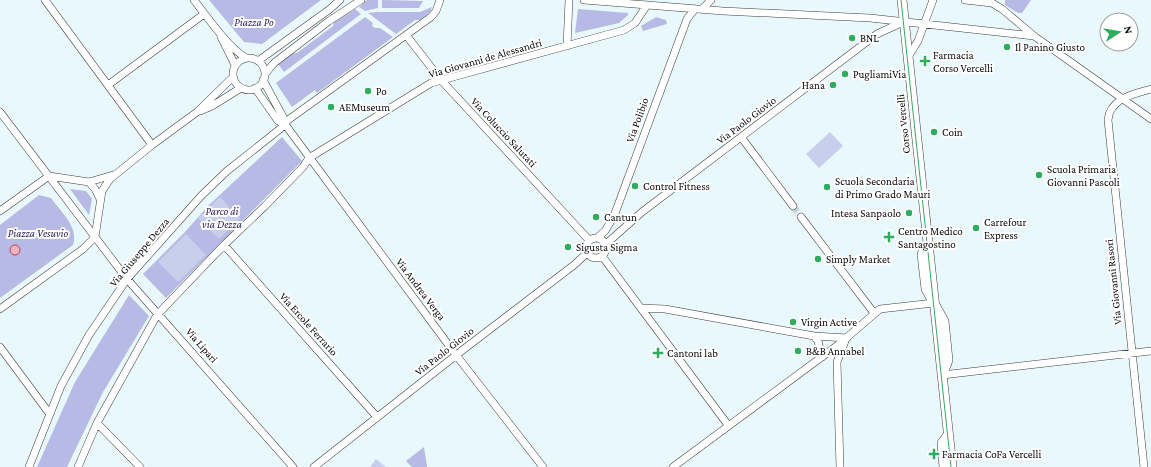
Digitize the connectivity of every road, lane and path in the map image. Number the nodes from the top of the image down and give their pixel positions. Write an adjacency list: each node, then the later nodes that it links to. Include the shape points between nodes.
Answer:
1 (44, 0): 30 (street)
2 (194, 0): 16 (street)
3 (340, 0): 25 (street)
4 (361, 0): 28 (street, via 272,64)
5 (440, 0): 20 (street, via 434,14)
6 (569, 0): 22 (street)
7 (584, 0): 14 (street)
8 (711, 0): 15 (street, Via Polibio)
9 (902, 0): 17 (street, Corso Vercelli)
10 (932, 0): 18 (street)
11 (964, 0): 12 (street)
12 (994, 2): 21 (street)
13 (684, 4): 14 (street); 15 (street)
14 (647, 5): 22 (street, Via Giovanni de Alessandri, via 635,23 624,30)
15 (699, 9): 17 (street); 48 (street, Via Polibio, via 687,19)
16 (204, 14): 19 (street); 30 (street)
17 (905, 22): 18 (street); 23 (street, Corso Vercelli); 39 (street, Via Paolo Giovio, via 877,34)
18 (923, 23): 21 (street); 23 (street, via 918,41)
19 (220, 34): 24 (street); 26 (street)
20 (406, 35): 29 (street, Via Coluccio Salutati); 38 (street)
21 (1034, 36): 34 (street)
22 (567, 46): 29 (street, Via Giovanni de Alessandri)
23 (908, 57): 59 (street, Corso Vercelli)
24 (246, 58): 25 (street); 26 (street)
25 (258, 61): 28 (street, via 263,66)
26 (235, 65): 27 (street)
27 (233, 77): 31 (street); 36 (street)
28 (264, 77): 32 (street); 38 (street)
29 (441, 80): 41 (street, Via Giovanni de Alessandri, via 431,83); 53 (street, Via Coluccio Salutati)
30 (108, 85): 40 (street)
31 (241, 88): 32 (street); 36 (street)
32 (255, 88): 38 (street, via 278,121)
33 (1151, 89): 34 (street)
34 (1121, 99): 37 (street); 68 (street, Via Giovanni Rasori, via 1110,111 1108,120)
35 (0, 112): 43 (street)
36 (197, 112): 40 (street)
37 (1151, 120)
38 (284, 123): 41 (street, Via Andrea Verga); 58 (street, Via Giuseppe Dezza, via 201,196)
39 (741, 137): 46 (street); 50 (street, Via Paolo Giovio)
40 (152, 145): 42 (street)
41 (309, 158): 55 (street, via 265,206); 69 (street, Via Andrea Verga)
42 (117, 173): 44 (street); 45 (street, via 102,191)
43 (49, 176): 44 (street); 47 (street); 51 (street)
44 (89, 182): 45 (street)
45 (100, 199): 51 (street)
46 (793, 206)
47 (0, 211)
48 (614, 216): 50 (street, via 615,221); 52 (street, Via Polibio, via 605,231)
49 (801, 217): 63 (street)
50 (625, 226): 54 (street, Via Paolo Giovio)
51 (94, 237): 58 (street, Via Lipari); 61 (street, via 83,249)
52 (597, 238): 53 (street); 54 (street)
53 (589, 240): 56 (street)
54 (606, 244): 57 (street)
55 (224, 245): 62 (street); 74 (street, Via Ercole Ferrario)
56 (587, 253): 57 (street, via 595,258); 69 (street, Via Paolo Giovio)
57 (602, 256): 60 (street)
58 (127, 279): 62 (street, Via Lipari); 73 (street, Via Giuseppe Dezza, via 89,335 61,386)
59 (934, 303): 63 (street, via 880,309); 72 (street, Corso Vercelli)
60 (640, 308): 64 (street, via 665,309); 76 (street)
61 (0, 309)
62 (159, 313): 75 (street); 81 (street, Via Lipari)
63 (874, 313): 65 (street)
64 (814, 336): 65 (street); 70 (street)
65 (847, 338): 70 (street); 71 (street)
66 (0, 347): 73 (street)
67 (1151, 351): 68 (street)
68 (1131, 353): 72 (street); 88 (street, Via Giovanni Rasori)
69 (456, 355): 74 (street, Via Paolo Giovio); 83 (street, Via Andrea Verga)
70 (822, 357): 71 (street); 76 (street)
71 (837, 362): 85 (street)
72 (942, 375): 77 (street, Corso Vercelli)
73 (50, 413): 78 (street, Via Giuseppe Dezza)
74 (377, 417): 82 (street, Via Paolo Giovio)
75 (97, 423): 79 (street); 80 (street)
76 (728, 425): 84 (street)
77 (948, 435): 86 (street, Corso Vercelli, via 942,443); 87 (street, Corso Vercelli)
78 (29, 467)
79 (78, 467)
80 (140, 467)
81 (293, 467)
82 (314, 467)
83 (543, 467)
84 (673, 467)
85 (840, 467)
86 (944, 467)
87 (952, 467)
88 (1144, 467)

